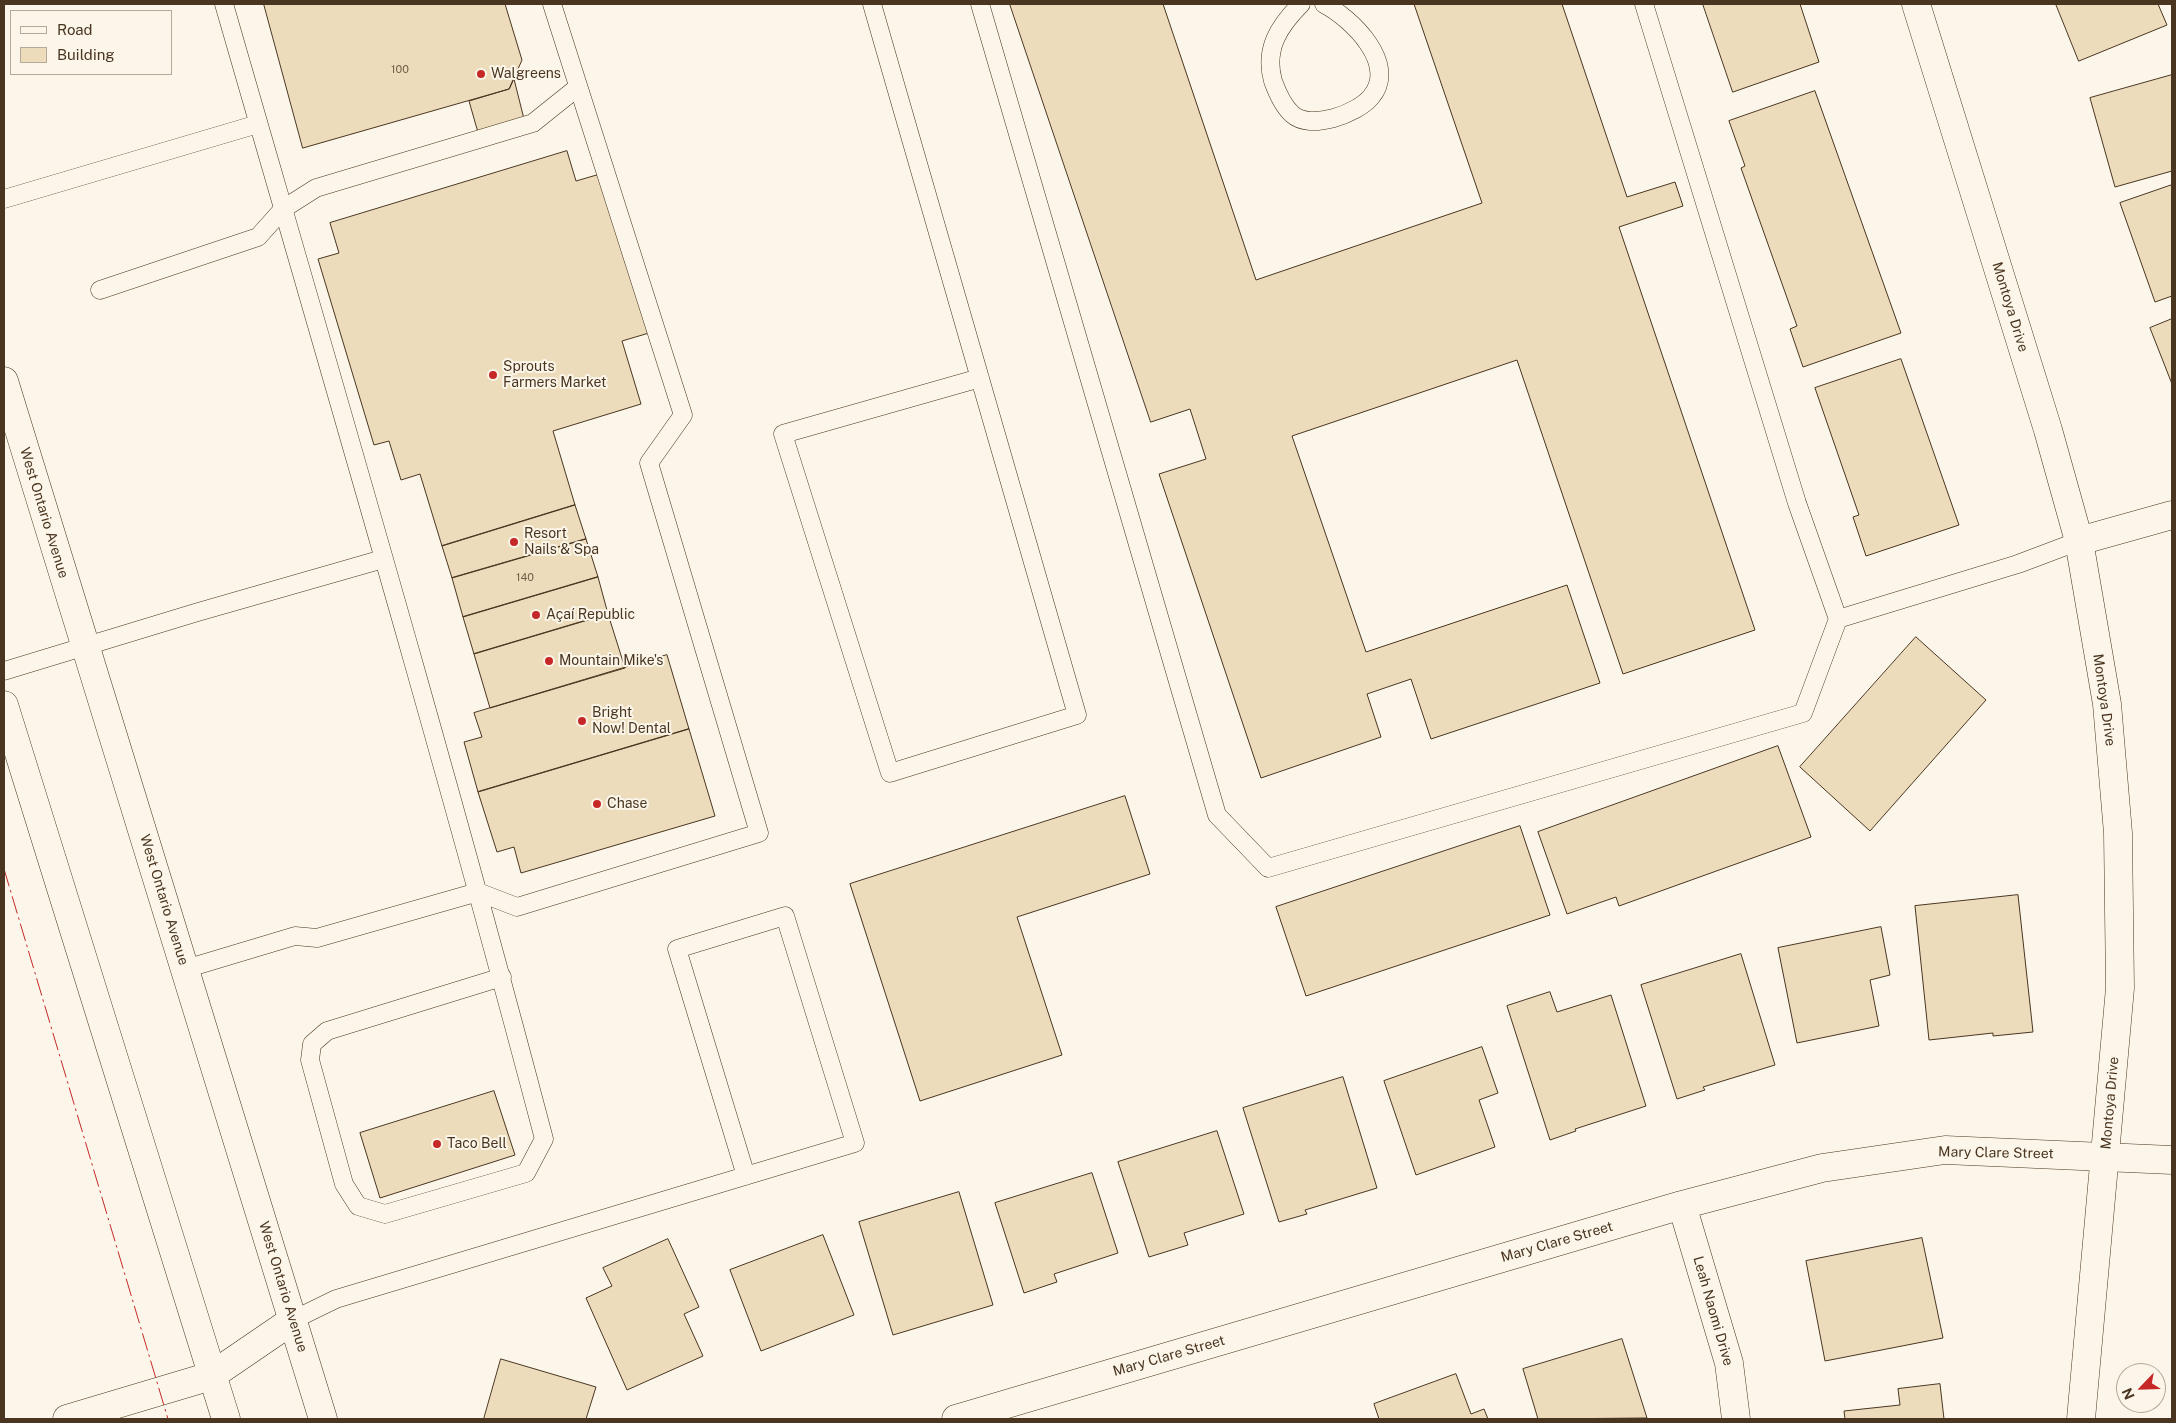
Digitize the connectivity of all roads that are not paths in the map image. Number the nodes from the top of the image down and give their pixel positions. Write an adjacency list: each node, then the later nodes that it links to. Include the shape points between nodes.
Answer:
1 (224, 4): 10 (lane)
2 (552, 4): 9 (lane)
3 (872, 4): 14 (lane)
4 (980, 4): 19 (lane, via 1217,815 1268,868 1803,714)
5 (1301, 4): 6 (lane, via 1274,39 1270,59 1277,91 1292,114 1303,120 1334,118 1360,107 1372,97 1377,85 1378,61 1362,34 1348,19)
6 (1324, 4)
7 (1644, 4): 19 (lane, via 1797,503)
8 (1916, 4): 17 (street, Montoya Drive, via 2048,430)
9 (578, 87): 12 (lane, via 533,123 316,188); 23 (lane, via 682,415 649,462 759,833 517,906)
10 (258, 124): 11 (lane); 12 (lane)
11 (4, 199)
12 (283, 209): 13 (lane, via 258,237); 18 (lane)
13 (100, 290)
14 (980, 378): 14 (lane, via 783,434 890,773 1077,715)
15 (4, 381): 20 (street, West Ontario Avenue)
16 (2172, 515): 17 (street)
17 (2079, 541): 19 (lane, via 2018,564); 26 (street, Montoya Drive, via 2106,704 2118,832 2120,988)
18 (382, 559): 20 (lane); 23 (lane)
19 (1838, 619)
20 (84, 646): 21 (lane); 24 (street, West Ontario Avenue)
21 (4, 671)
22 (4, 705): 31 (street)
23 (478, 892): 24 (lane, via 318,938 295,936); 25 (lane)
24 (186, 968): 30 (street, West Ontario Avenue)
25 (502, 978): 25 (lane, via 327,1031 312,1044 310,1060 344,1184 358,1206 385,1214 526,1173 544,1139)
26 (2106, 1156): 27 (street, Mary Clare Street); 29 (street, Mary Clare Street, via 1945,1150 1822,1168); 37 (street, Montoya Drive)
27 (2172, 1160)
28 (746, 1176): 28 (lane, via 855,1143 785,916 677,949); 30 (lane, via 336,1299)
29 (1682, 1205): 35 (street, Mary Clare Street); 36 (street, Leah Naomi Drive, via 1729,1363)
30 (293, 1320): 31 (street); 34 (street, West Ontario Avenue)
31 (212, 1376): 32 (street); 33 (street)
32 (67, 1419)
33 (226, 1419)
34 (323, 1419)
35 (956, 1419)
36 (1736, 1419)
37 (2081, 1419)

